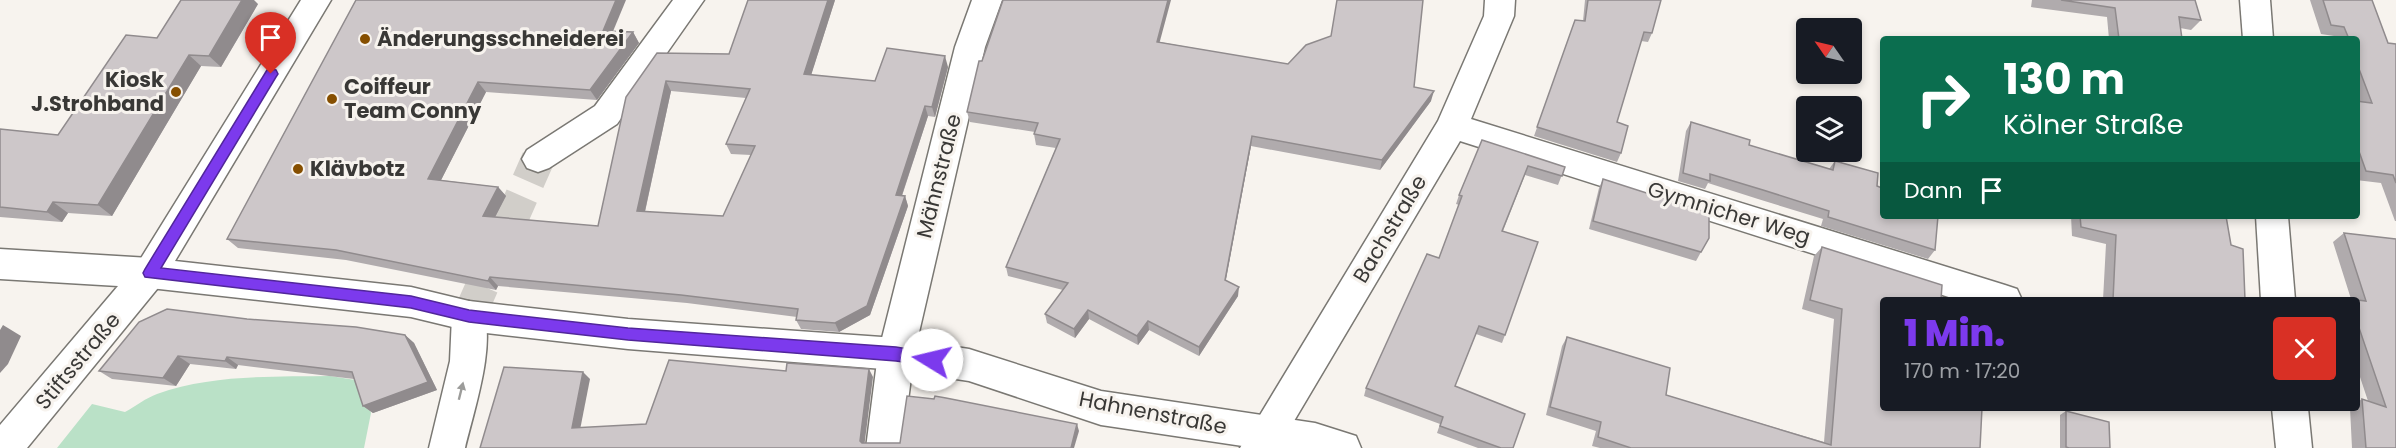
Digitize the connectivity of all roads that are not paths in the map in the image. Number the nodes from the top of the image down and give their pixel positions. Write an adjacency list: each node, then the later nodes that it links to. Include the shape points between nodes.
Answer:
1 (316, 0): 11 (street, Stiftsstraße)
2 (689, 0): 8 (street, via 606,115)
3 (987, 0): 15 (street, Mähnstraße, via 970,46)
4 (1500, 0): 7 (street, Bachstraße, via 1499,16)
5 (2254, 0): 6 (street)
6 (2258, 36)
7 (1452, 126): 12 (street, Gymnicher Weg); 17 (street, Bachstraße)
8 (538, 159)
9 (2271, 219): 13 (street)
10 (0, 264): 11 (street, Hahnenstraße)
11 (150, 273): 14 (street, Hahnenstraße, via 411,302); 18 (street, Stiftsstraße)
12 (1996, 297)
13 (2278, 297)
14 (469, 316): 15 (street, Hahnenstraße, via 628,334); 19 (street, one-way to 14, via 468,361)
15 (896, 354): 17 (street, Hahnenstraße, via 969,365 1101,408); 20 (street, Mähnstraße)
16 (2290, 411): 22 (street)
17 (1262, 441): 21 (street, Hahnenstraße, via 1315,440)
18 (4, 448)
19 (447, 448)
20 (884, 448)
21 (1343, 448)
22 (2294, 448)

